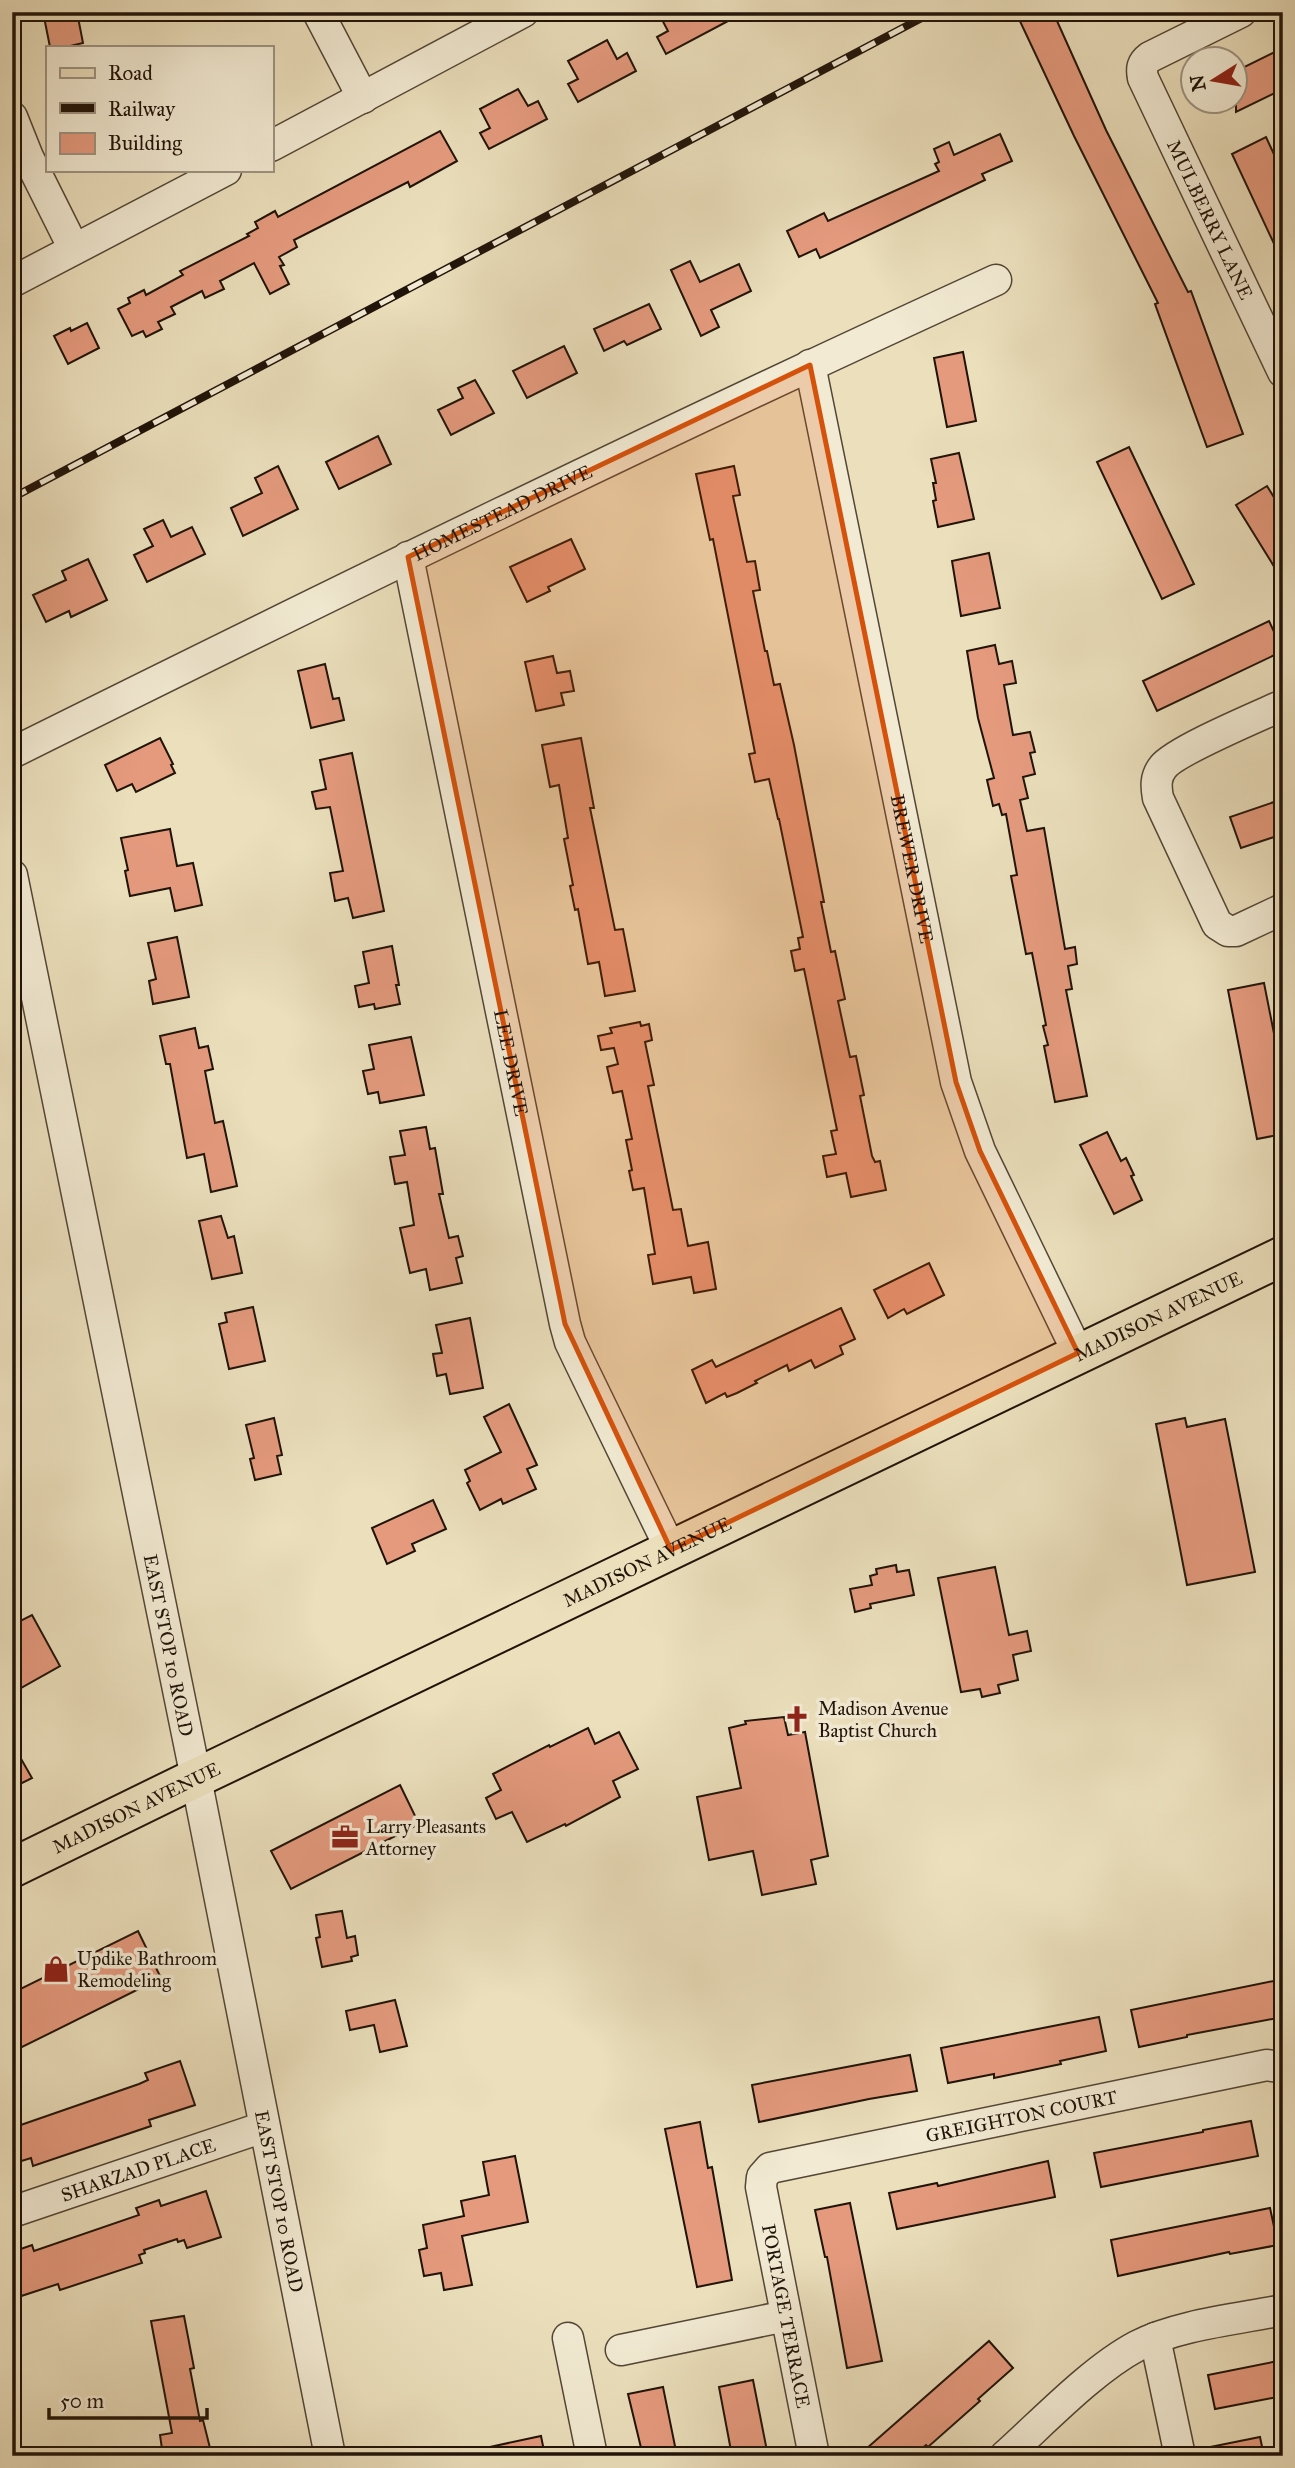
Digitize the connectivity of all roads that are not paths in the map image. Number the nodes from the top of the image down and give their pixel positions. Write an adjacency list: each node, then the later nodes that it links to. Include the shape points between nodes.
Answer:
1 (318, 12): 4 (street)
2 (523, 12): 4 (street)
3 (1241, 12): 11 (street, MULBERRY LANE, via 1150,57 1142,67 1143,78)
4 (363, 98): 6 (street)
5 (12, 117): 8 (street)
6 (273, 145)
7 (222, 172): 8 (street)
8 (74, 249): 10 (street)
9 (996, 281): 12 (street, HOMESTEAD DRIVE)
10 (12, 282)
11 (1280, 357)
12 (810, 365): 13 (street, HOMESTEAD DRIVE); 19 (street, BREWER DRIVE, via 956,1082 980,1150)
13 (408, 557): 15 (street, HOMESTEAD DRIVE); 20 (street, LEE DRIVE, via 565,1324 580,1365)
14 (1283, 705): 17 (street, via 1173,758 1159,773 1156,787 1217,925 1236,931)
15 (12, 753)
16 (12, 875): 21 (street, EAST STOP 10 ROAD)
17 (1283, 909)
18 (1283, 1256): 19 (main road, MADISON AVENUE)
19 (1078, 1353): 20 (main road, MADISON AVENUE)
20 (671, 1549): 21 (main road, MADISON AVENUE)
21 (196, 1778): 22 (main road, MADISON AVENUE); 24 (street, EAST STOP 10 ROAD)
22 (12, 1868)
23 (1283, 2068): 25 (street, GREIGHTON COURT, via 1267,2065 776,2166)
24 (264, 2126): 26 (street, SHARZAD PLACE); 33 (street, EAST STOP 10 ROAD)
25 (762, 2176): 28 (street, PORTAGE TERRACE)
26 (12, 2213)
27 (1283, 2310): 30 (street)
28 (786, 2316): 31 (street); 35 (street, PORTAGE TERRACE)
29 (568, 2338): 34 (street)
30 (1155, 2338): 32 (street, via 1115,2359); 36 (street)
31 (621, 2350)
32 (1010, 2454)
33 (330, 2456)
34 (592, 2456)
35 (814, 2456)
36 (1180, 2456)

